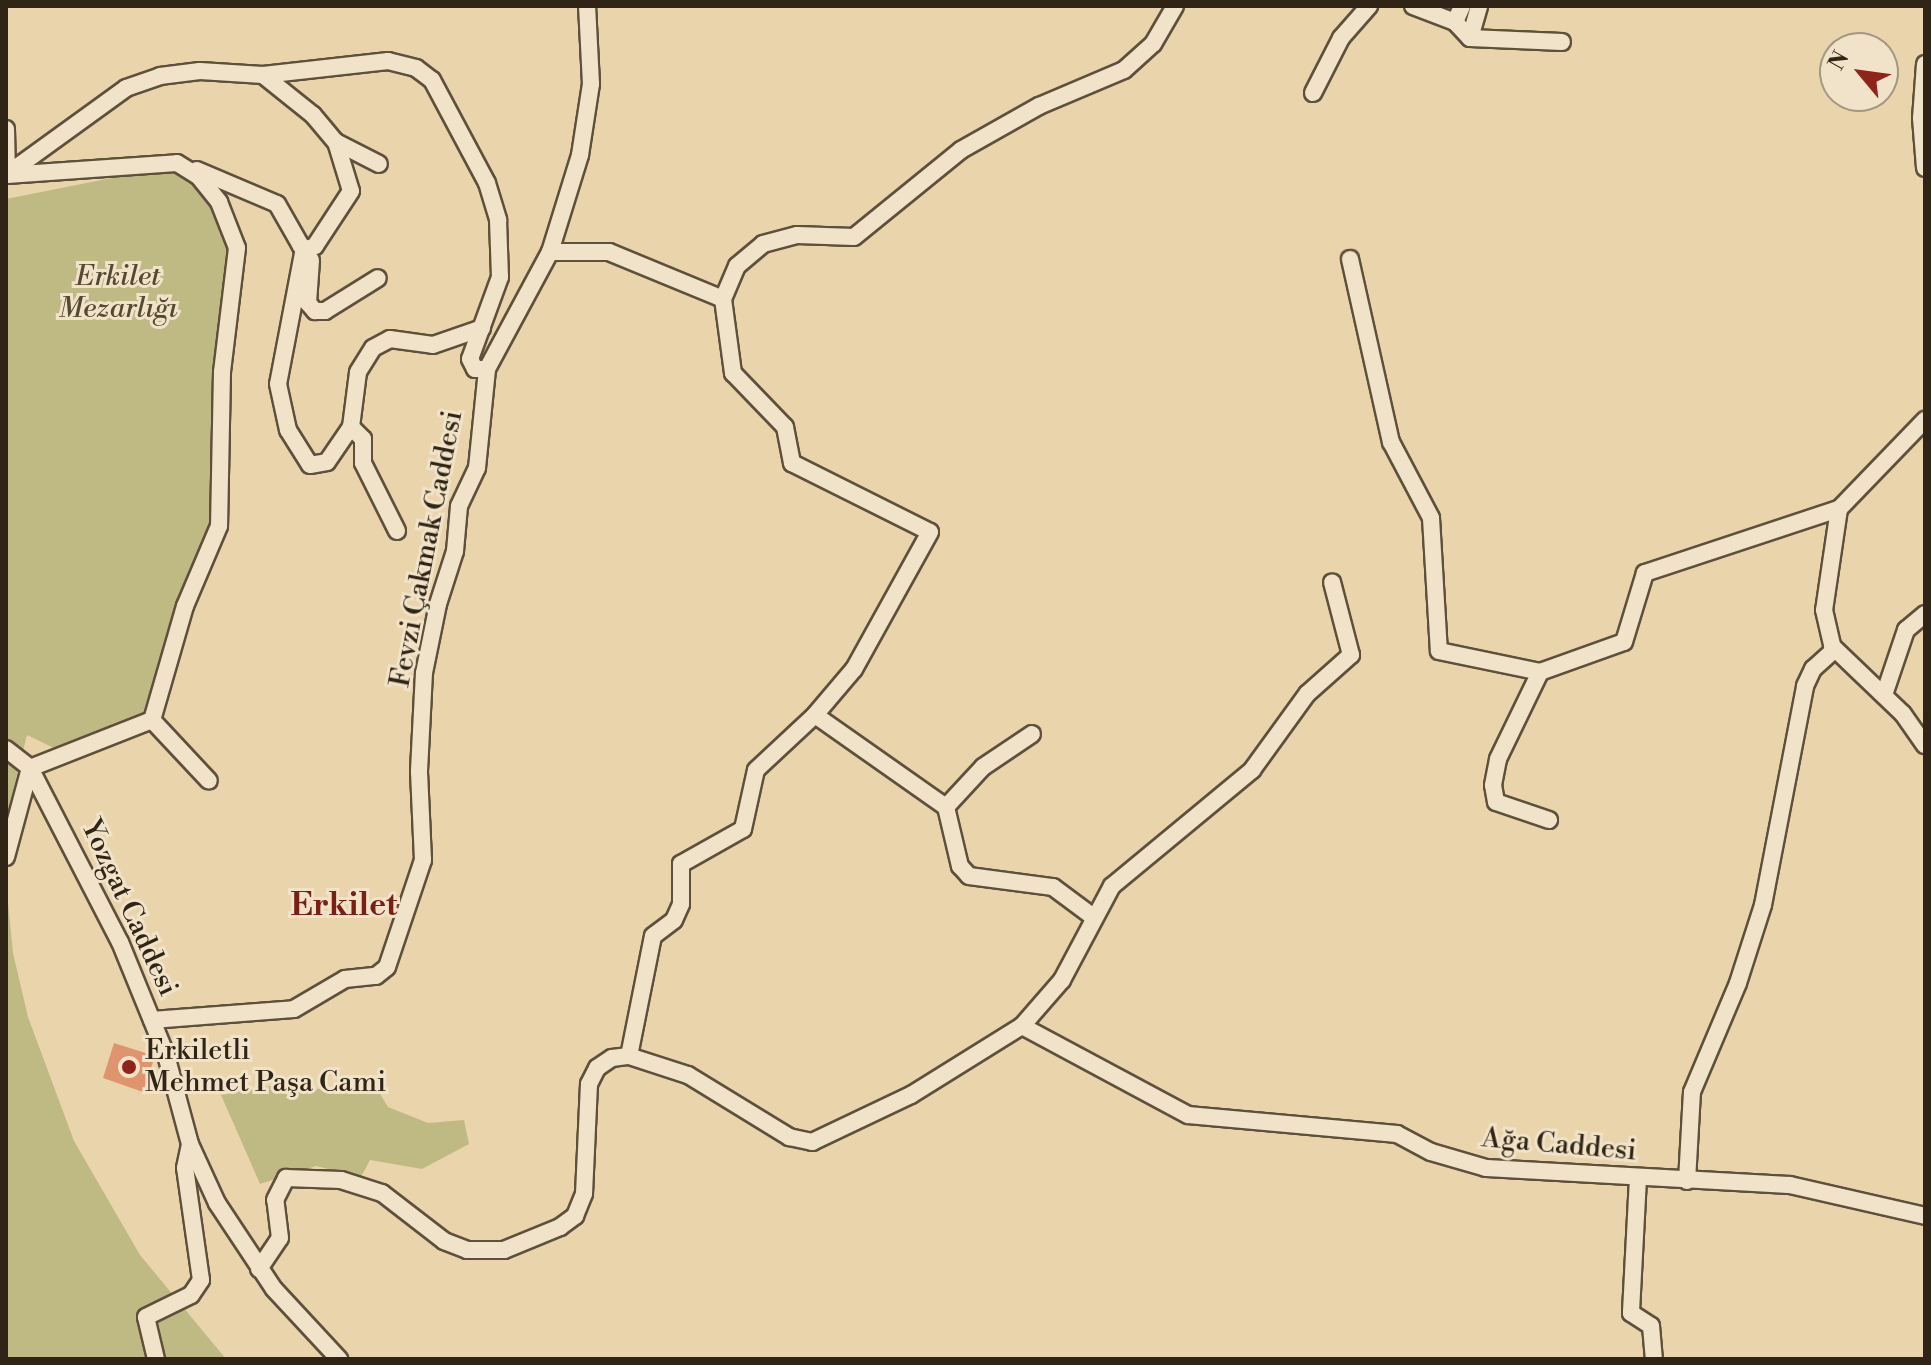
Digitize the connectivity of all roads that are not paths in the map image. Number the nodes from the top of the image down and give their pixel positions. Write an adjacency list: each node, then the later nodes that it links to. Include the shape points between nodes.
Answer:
1 (587, 6): 20 (street, Fevzi Çakmak Caddesi, via 591,58 586,120)
2 (1175, 6): 23 (street, via 1153,44 1124,70 1039,106 961,150 854,237 797,235 763,244 737,266)
3 (1369, 6): 12 (street, via 1341,38)
4 (1413, 6): 7 (street)
5 (1462, 6): 7 (street)
6 (1479, 6): 8 (street)
7 (1455, 22): 8 (street)
8 (1470, 38): 9 (street)
9 (1562, 42)
10 (1925, 64): 17 (street)
11 (263, 75): 14 (street, via 313,115); 18 (street, via 200,71 141,81 98,105); 24 (street, via 388,61 416,68 432,80 487,183 498,220 500,277)
12 (1313, 93)
13 (6, 129): 18 (street)
14 (336, 142): 15 (street); 19 (street, via 351,177 351,191)
15 (379, 164)
16 (185, 166): 18 (street, via 169,161); 19 (street, via 277,204); 36 (street, via 226,212 237,260 222,372 219,526 185,606)
17 (1925, 168)
18 (6, 175)
19 (308, 248): 22 (street, via 308,303 315,311 325,311); 27 (street, via 278,384 283,415 294,444 310,465 327,462)
20 (550, 252): 23 (street, via 609,252); 25 (street, Fevzi Çakmak Caddesi)
21 (1350, 259): 33 (street, via 1391,442 1431,518 1439,651)
22 (378, 278)
23 (723, 299): 35 (street, via 733,373 785,427 792,463 930,532 854,669)
24 (482, 328): 25 (street, via 470,359 475,369); 27 (street, via 433,345 390,339 373,348 358,372)
25 (487, 369): 47 (street, Fevzi Çakmak Caddesi, via 477,468 459,506 455,551 424,673 419,771 423,860 387,967 376,976 345,979 294,1009)
26 (1925, 420): 28 (street)
27 (351, 427): 29 (street, via 363,439 363,463)
28 (1839, 509): 32 (street, via 1824,610); 33 (street, via 1645,573 1624,642)
29 (397, 531)
30 (1332, 582): 46 (street, via 1351,655 1307,694 1252,770 1125,873)
31 (1925, 614): 34 (street, via 1906,630)
32 (1834, 650): 34 (street); 52 (street, via 1813,669 1805,686 1763,905 1692,1092)
33 (1540, 672): 44 (street, via 1498,759 1493,785 1496,802)
34 (1884, 695): 38 (street)
35 (815, 715): 42 (street); 49 (street, via 756,770 743,829 681,864 681,904 668,926 653,936)
36 (152, 720): 40 (street); 41 (street)
37 (1032, 734): 42 (street, via 983,767)
38 (1925, 745)
39 (6, 749): 40 (street)
40 (30, 768): 43 (street); 47 (street, Yozgat Caddesi, via 105,911)
41 (209, 781)
42 (946, 807): 46 (street, via 960,866 969,876 1053,887)
43 (11, 819): 45 (street)
44 (1549, 820)
45 (6, 857)
46 (1092, 916): 48 (street, via 1062,980)
47 (152, 1020): 50 (street, Yozgat Caddesi)
48 (1022, 1026): 49 (street, via 911,1095 812,1142 789,1137 688,1075); 51 (street, Ağa Caddesi, via 1188,1115 1397,1134 1431,1152 1486,1168)
49 (629, 1056): 54 (street, via 604,1062 589,1084 584,1194 575,1216 560,1227 521,1246 479,1252 444,1241 400,1203 362,1185 323,1177 286,1178 275,1200 281,1222 278,1246)
50 (190, 1144): 54 (street, Yozgat Caddesi, via 217,1203); 55 (street, via 185,1168 201,1280 191,1295 146,1317)
51 (1638, 1178): 52 (street, Ağa Caddesi); 57 (street, via 1631,1313 1651,1326)
52 (1687, 1181): 53 (street, Ağa Caddesi, via 1814,1188)
53 (1925, 1216)
54 (259, 1269): 56 (street, Yozgat Caddesi)
55 (156, 1359)
56 (339, 1359)
57 (1654, 1359)

